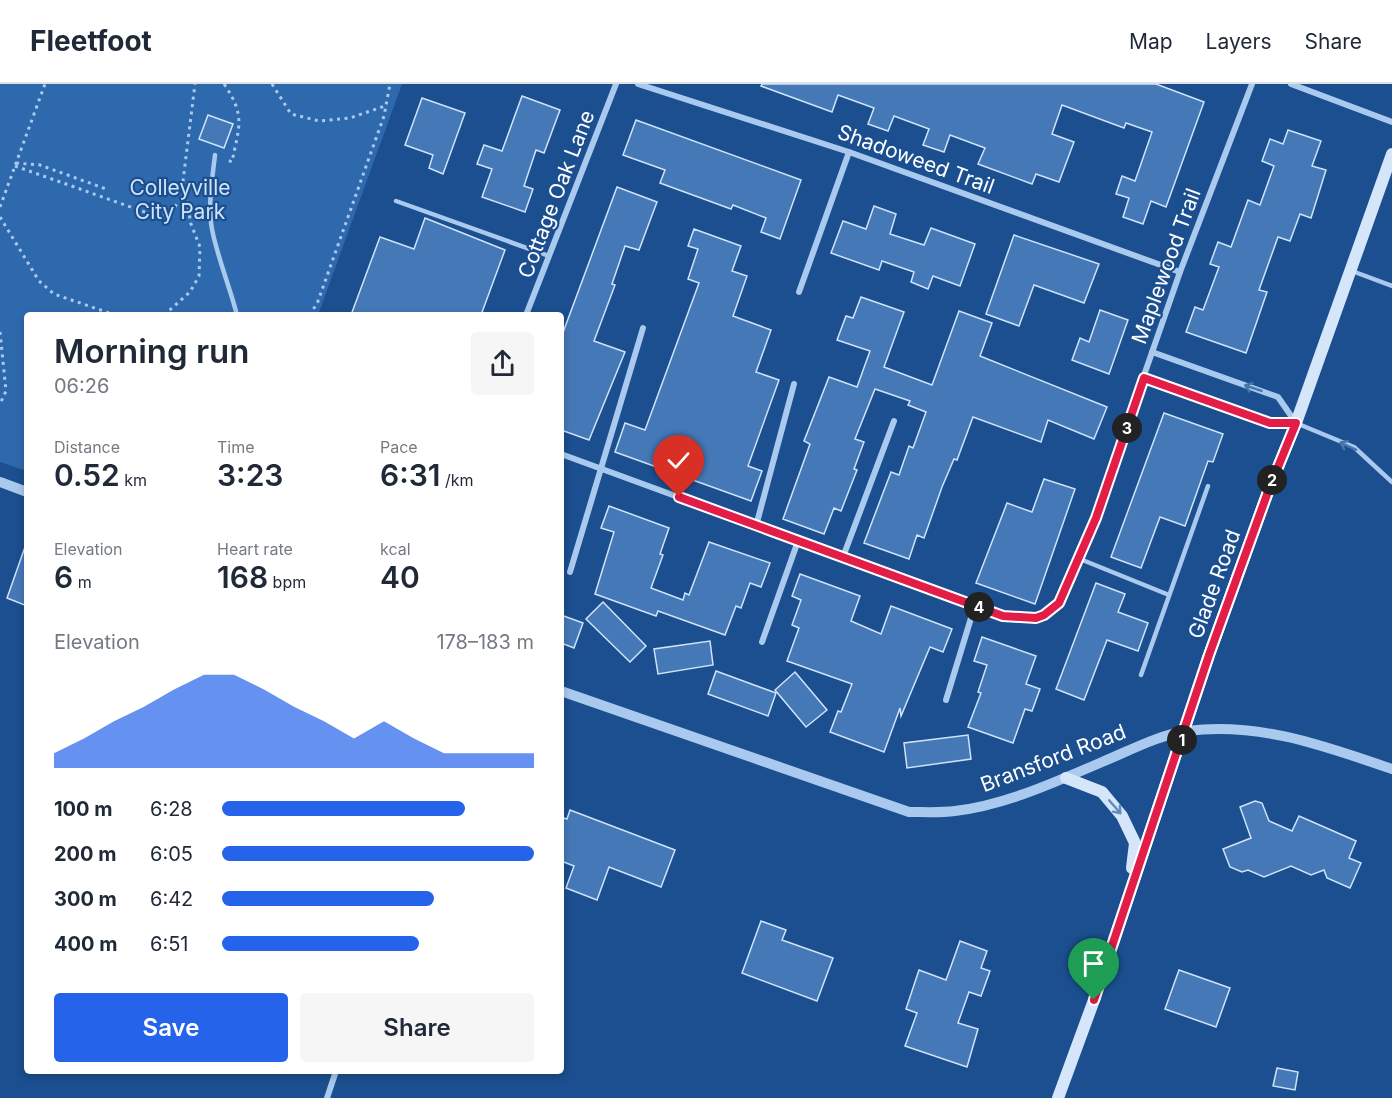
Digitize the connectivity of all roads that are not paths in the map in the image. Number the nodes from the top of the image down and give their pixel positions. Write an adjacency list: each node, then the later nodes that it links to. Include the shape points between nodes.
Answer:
1 (616, 84): 10 (street, Cottage Oak Lane)
2 (638, 84): 6 (street, Shadoweed Trail)
3 (1252, 84): 12 (street, Maplewood Trail)
4 (1292, 84): 5 (street)
5 (1392, 122)
6 (849, 152): 12 (street, Shadoweed Trail); 14 (street)
7 (1392, 154): 11 (main road, Glade Road)
8 (215, 155): 15 (lane, via 210,197 212,233)
9 (396, 201): 10 (lane)
10 (549, 256): 16 (street, Cottage Oak Lane)
11 (1349, 270): 13 (lane); 22 (main road, Glade Road)
12 (1180, 272): 18 (street, Maplewood Trail)
13 (1392, 286)
14 (799, 292)
15 (236, 312)
16 (527, 312)
17 (643, 328): 24 (street)
18 (1152, 352): 19 (street, Maplewood Trail); 22 (street, one-way to 18, via 1278,397)
19 (1144, 378): 22 (street, via 1270,423); 32 (street, Maplewood Trail)
20 (794, 384): 29 (street)
21 (894, 421): 31 (street)
22 (1296, 423): 26 (lane, one-way to 22, via 1353,447); 40 (main road, Glade Road, via 1216,634)
23 (564, 455): 24 (street, Maplewood Trail)
24 (601, 469): 29 (street, Maplewood Trail); 33 (street)
25 (0, 482): 28 (street)
26 (1392, 482)
27 (1208, 486): 34 (lane)
28 (24, 491)
29 (756, 526): 30 (street, Maplewood Trail)
30 (798, 541): 31 (street, Maplewood Trail); 36 (street)
31 (843, 557): 35 (street, Maplewood Trail)
32 (1080, 560): 34 (lane); 35 (street, Maplewood Trail, via 1059,603 1044,615 1003,616)
33 (570, 573)
34 (1169, 595): 37 (lane)
35 (975, 605): 39 (street)
36 (762, 642)
37 (1141, 675)
38 (564, 692): 42 (street, Bransford Road, via 909,812 952,812 980,807)
39 (946, 700)
40 (1185, 731): 41 (street, Bransford Road, via 1270,732 1305,739); 42 (street, Bransford Road); 43 (main road, Glade Road)
41 (1392, 769)
42 (1066, 778): 43 (main road, one-way to 43, via 1102,792 1122,816 1134,843)
43 (1130, 891): 46 (main road, Glade Road)
44 (335, 1074): 45 (street)
45 (327, 1098)
46 (1058, 1098)

